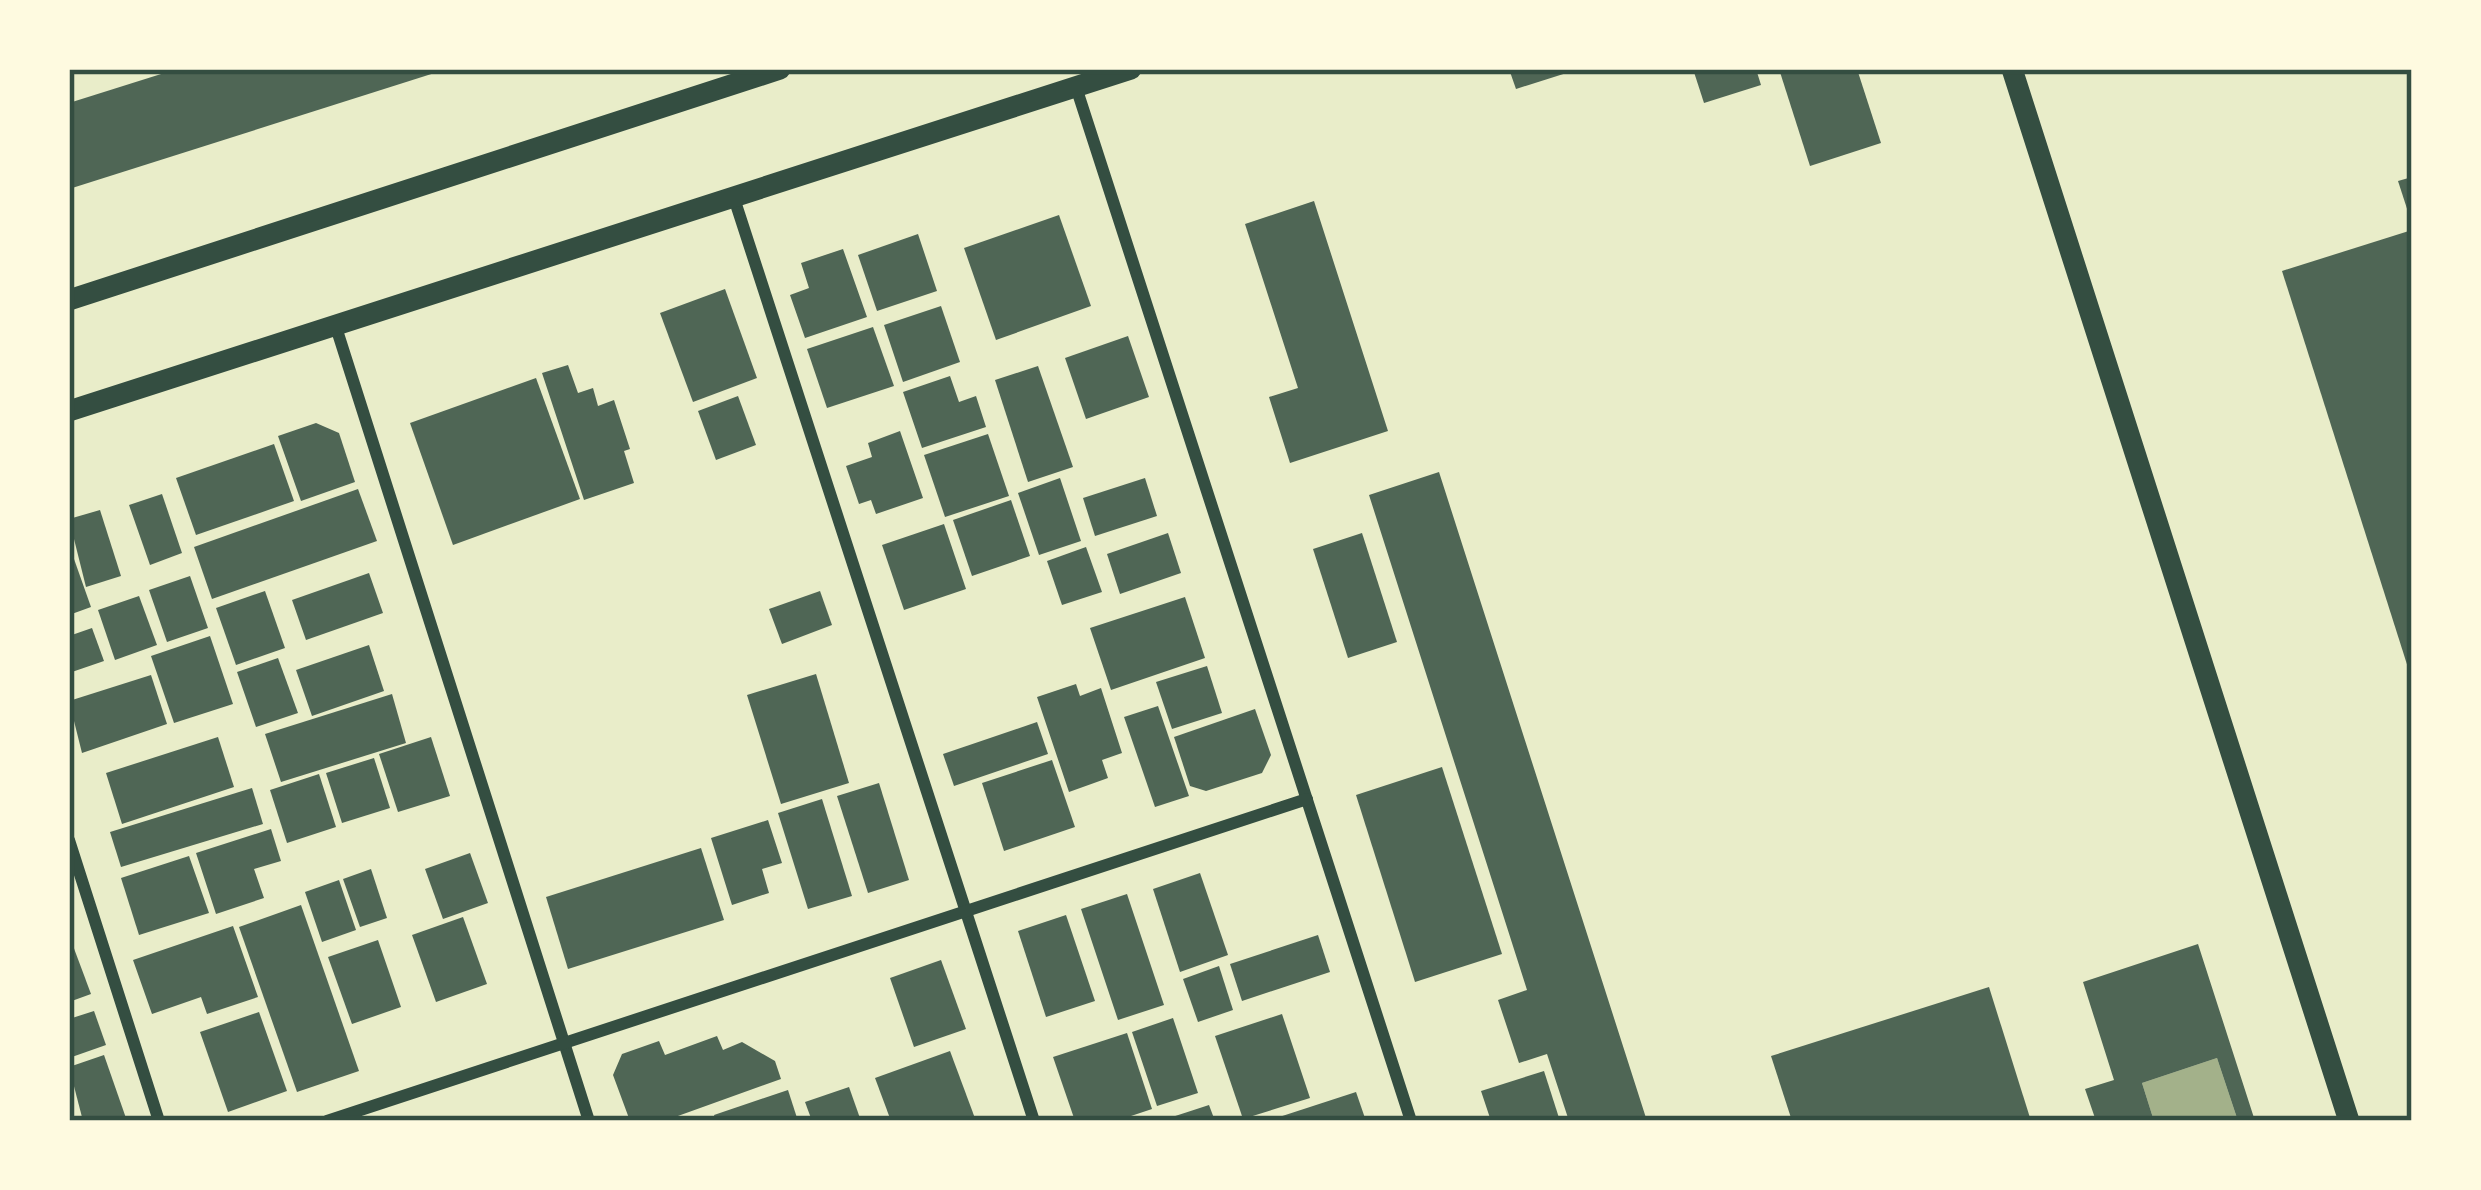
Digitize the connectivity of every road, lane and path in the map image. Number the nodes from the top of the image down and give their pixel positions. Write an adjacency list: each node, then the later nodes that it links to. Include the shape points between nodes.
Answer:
1 (780, 69): 6 (street)
2 (1131, 69): 4 (street)
3 (2012, 69): 18 (street)
4 (1076, 87): 5 (street); 9 (street)
5 (733, 195): 7 (street); 11 (street)
6 (69, 300)
7 (335, 324): 8 (street); 12 (street)
8 (69, 411)
9 (1307, 799): 11 (street); 17 (street)
10 (69, 840): 13 (street)
11 (965, 910): 12 (street); 16 (street)
12 (564, 1046): 14 (street); 15 (street)
13 (159, 1121)
14 (327, 1121)
15 (589, 1121)
16 (1034, 1121)
17 (1411, 1121)
18 (2349, 1121)

